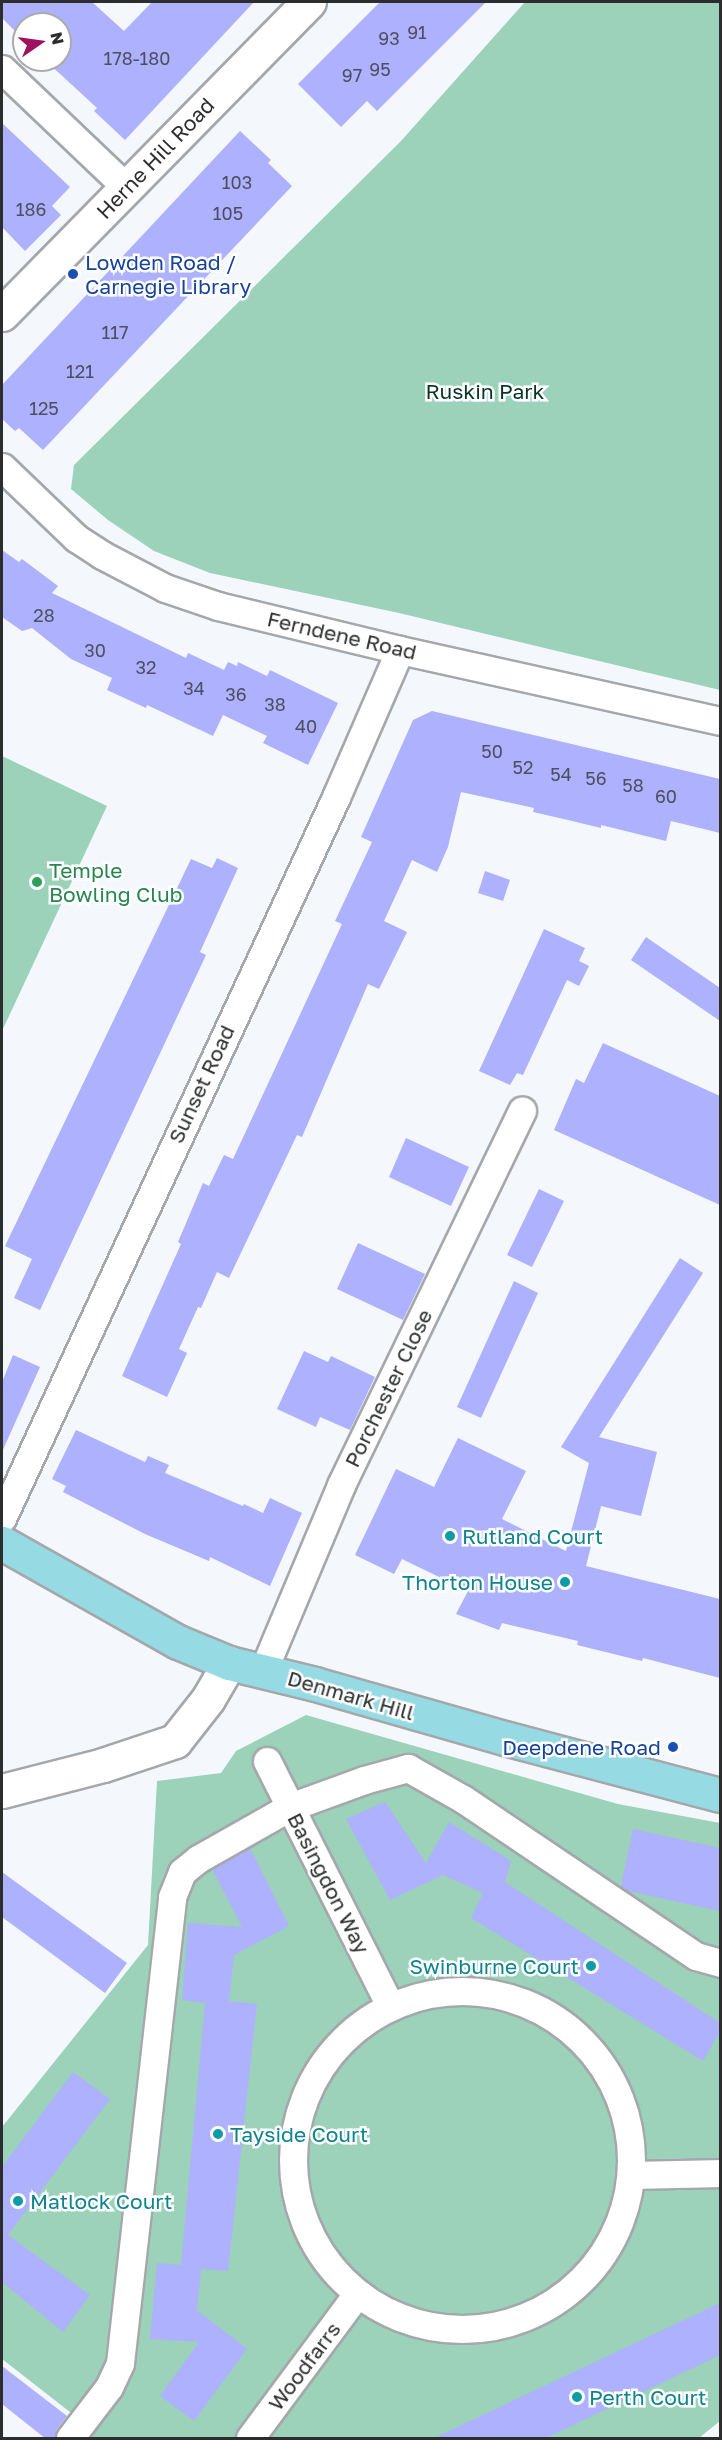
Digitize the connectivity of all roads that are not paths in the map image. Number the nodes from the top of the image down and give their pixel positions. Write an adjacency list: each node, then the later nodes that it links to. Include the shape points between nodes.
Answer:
1 (309, 2): 3 (street, Herne Hill Road)
2 (2, 69): 3 (street)
3 (126, 187): 4 (street, Herne Hill Road)
4 (2, 314)
5 (2, 467): 6 (street, Ferndene Road, via 76,538 165,588 218,606)
6 (400, 650): 7 (street, Ferndene Road); 9 (street, Sunset Road)
7 (720, 721)
8 (522, 1110): 12 (street, Porchester Close, via 341,1485)
9 (2, 1518)
10 (2, 1543): 11 (main road, Denmark Hill, via 178,1642)
11 (229, 1663): 12 (main road, Denmark Hill); 14 (street, via 208,1699 175,1741 103,1765)
12 (263, 1671): 15 (main road, Denmark Hill)
13 (267, 1761): 16 (street, Basingdon Way)
14 (2, 1791)
15 (720, 1795)
16 (290, 1807): 17 (street, via 408,1768 463,1799 696,1956); 18 (street, Basingdon Way); 22 (street, via 198,1859 182,1872 172,1898 122,2353 109,2386)
17 (720, 1963)
18 (390, 2006): 20 (street, via 426,1994 472,1990 500,1995 552,2017 594,2054 610,2078 628,2131); 21 (street, via 339,2042 320,2067 305,2095 292,2157 303,2219 316,2247)
19 (720, 2173): 20 (street)
20 (635, 2175): 21 (street, via 632,2193 593,2267 573,2288 523,2318 466,2330 437,2328 409,2322)
21 (357, 2294): 23 (street, Woodfarrs)
22 (70, 2439)
23 (250, 2439)

